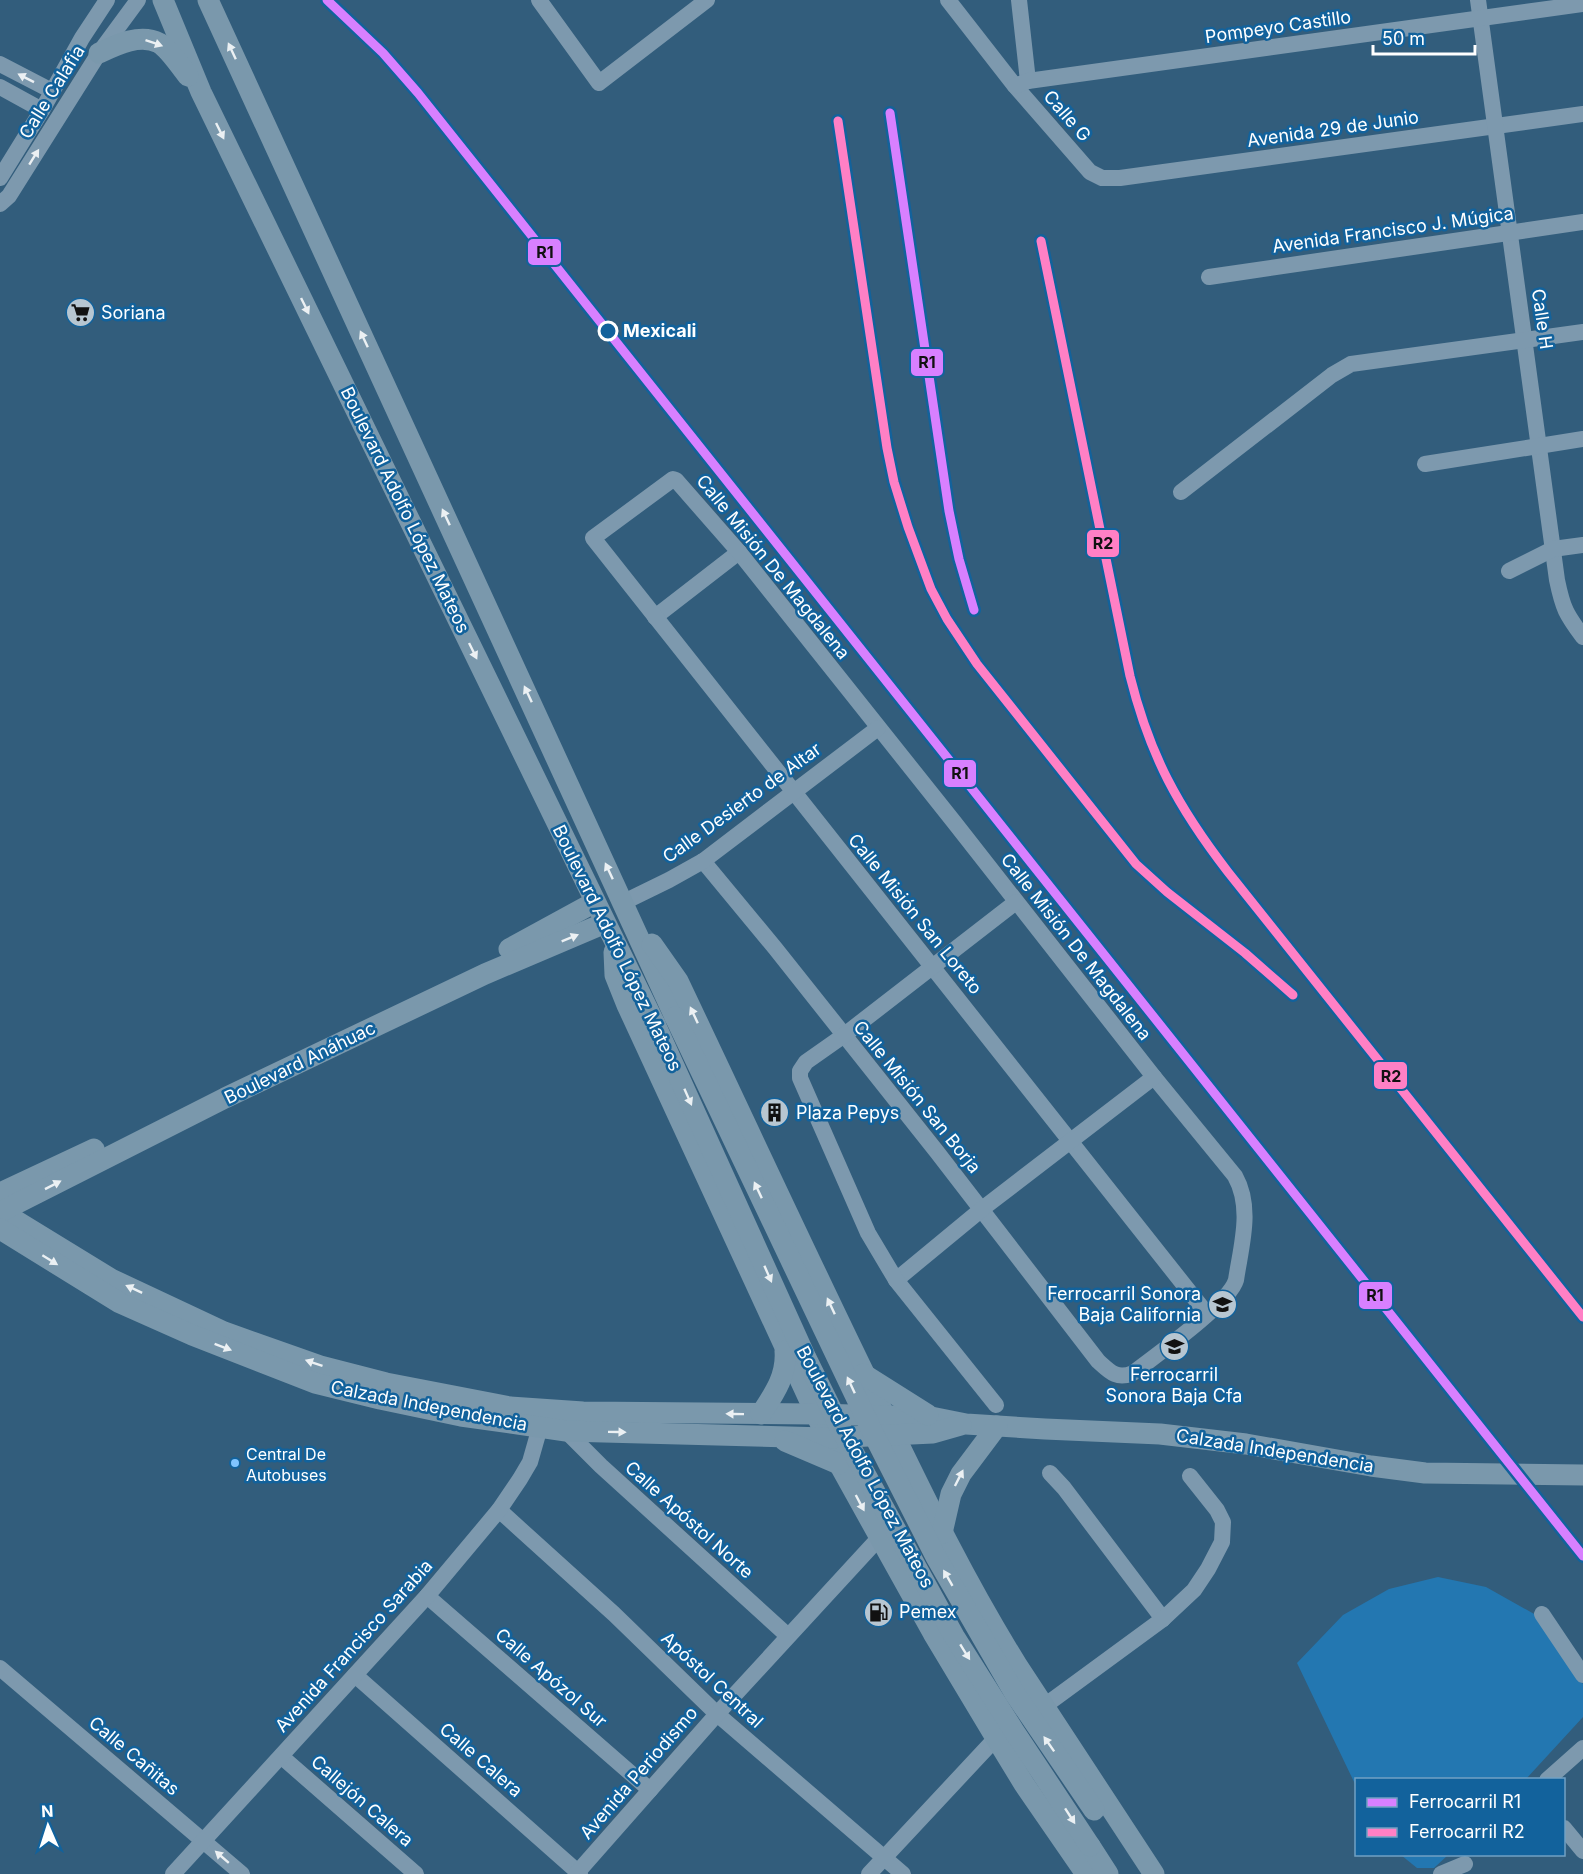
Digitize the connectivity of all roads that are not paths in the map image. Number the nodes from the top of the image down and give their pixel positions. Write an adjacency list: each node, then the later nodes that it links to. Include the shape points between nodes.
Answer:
1 (107, 0): 16 (street, Calle Calafia)
2 (138, 0): 12 (street, Calle Calafia)
3 (164, 0): 17 (main road, Boulevard Adolfo López Mateos)
4 (208, 0): 44 (main road, Boulevard Adolfo López Mateos, one-way to 4)
5 (539, 0): 6 (street, via 599,83)
6 (707, 0)
7 (948, 0): 14 (street)
8 (1019, 0): 14 (street, Calle G)
9 (1478, 0): 11 (street, Calle H)
10 (1583, 4): 11 (street, Pompeyo Castillo)
11 (1481, 19): 14 (street, Pompeyo Castillo); 20 (street, Calle H)
12 (99, 53): 17 (main road, one-way to 17, via 135,40 161,44); 23 (street, Calle Calafia, one-way to 12, via 9,196)
13 (0, 64): 16 (street, one-way to 13)
14 (1022, 84): 21 (street, Calle G)
15 (0, 87): 18 (street)
16 (52, 91): 18 (street, Calle Calafia)
17 (201, 92): 43 (main road, Boulevard Adolfo López Mateos, one-way to 43)
18 (42, 110): 22 (street, Calle Calafia)
19 (1583, 114): 20 (street, Avenida 29 de Junio)
20 (1495, 127): 21 (street, Avenida 29 de Junio, via 1120,178 1102,178); 25 (street, Calle H)
21 (1090, 172)
22 (0, 178)
23 (0, 204)
24 (1583, 222): 25 (street, Avenida Francisco J. Múgica)
25 (1511, 232): 26 (street, Avenida Francisco J. Múgica); 28 (street, Calle H)
26 (1209, 277)
27 (1583, 332): 28 (street)
28 (1525, 340): 30 (street, Calle H); 33 (street, via 1342,368)
29 (1583, 439): 30 (street)
30 (1540, 445): 31 (street); 35 (street, Calle H)
31 (1425, 464)
32 (674, 479): 36 (street, Calle Misión De Magdalena); 38 (street, Calle Misión San Loreto, via 592,538)
33 (1181, 492)
34 (1583, 545): 35 (street)
35 (1553, 549): 37 (street); 39 (street, Calle H, via 1563,607)
36 (739, 552): 38 (street); 40 (street, Calle Misión De Magdalena)
37 (1509, 571)
38 (655, 617): 41 (street, Calle Misión San Loreto)
39 (1583, 637)
40 (878, 728): 41 (street, Calle Desierto de Altar); 45 (street, Calle Misión De Magdalena)
41 (793, 792): 42 (street, Calle Desierto de Altar); 48 (street, Calle Misión San Loreto)
42 (703, 861): 44 (street, Calle Desierto de Altar); 49 (street, Calle Misión San Borja)
43 (595, 902): 47 (main road, Boulevard Adolfo López Mateos); 53 (main road, Boulevard Anáhuac)
44 (624, 902): 46 (main road, Boulevard Adolfo López Mateos)
45 (1016, 902): 48 (street); 50 (street, Calle Misión De Magdalena)
46 (633, 924): 58 (main road, one-way to 46, via 678,981); 104 (main road, Boulevard Adolfo López Mateos, one-way to 46, bridge, via 1015,1694 936,1557)
47 (610, 932): 53 (main road, Boulevard Anáhuac, one-way to 47, via 474,979); 56 (main road, via 615,975 627,1005); 103 (main road, Boulevard Adolfo López Mateos, one-way to 103, bridge, via 846,1439 954,1636)
48 (932, 968): 49 (street); 51 (street, Calle Misión San Loreto)
49 (843, 1036): 52 (street, Calle Misión San Borja); 54 (street, via 806,1062 800,1071 801,1084 868,1233)
50 (1154, 1077): 51 (street); 55 (street, Calle Misión De Magdalena, via 1241,1186 1245,1216 1234,1287)
51 (1070, 1142): 52 (street); 55 (street, Calle Misión San Loreto)
52 (982, 1209): 54 (street); 57 (street, Calle Misión San Borja)
53 (0, 1211): 59 (main road, Calzada Independencia, one-way to 53, via 510,1407 320,1366 224,1332 111,1279); 65 (main road, Calzada Independencia, one-way to 65, via 120,1303 192,1335 315,1383 461,1416)
54 (896, 1280): 62 (street)
55 (1207, 1314): 57 (street, Calle Misión De Magdalena, via 1133,1373 1114,1375)
56 (784, 1348): 59 (main road, via 783,1375); 60 (main road)
57 (1098, 1361)
58 (863, 1374): 61 (main road); 63 (main road)
59 (761, 1414): 60 (main road, Calzada Independencia)
60 (814, 1414): 61 (main road, Calzada Independencia); 69 (main road)
61 (884, 1415): 63 (main road, Calzada Independencia); 68 (main road)
62 (996, 1416): 64 (main road, Calzada Independencia); 72 (main road, Calzada Independencia, via 1246,1444 1425,1473); 75 (main road, one-way to 62, via 951,1494)
63 (931, 1417): 64 (main road, Calzada Independencia)
64 (966, 1424): 68 (main road, Calzada Independencia, via 933,1433)
65 (540, 1427): 66 (main road, Calzada Independencia); 74 (street, Avenida Francisco Sarabia, via 530,1461)
66 (566, 1431): 67 (main road, Calzada Independencia, one-way to 67); 80 (street, Calle Apóstol Norte)
67 (774, 1436): 69 (main road, Calzada Independencia); 70 (main road)
68 (894, 1436): 69 (main road, Calzada Independencia); 75 (main road)
69 (826, 1438): 70 (main road)
70 (839, 1464): 76 (main road, one-way to 76)
71 (1050, 1473): 79 (street)
72 (1583, 1475)
73 (1190, 1476): 79 (street, via 1223,1522 1222,1542 1194,1590)
74 (499, 1510): 77 (street, Avenida Francisco Sarabia); 85 (street, Apóstol Central)
75 (942, 1533): 84 (main road)
76 (879, 1538): 80 (street, Avenida Periodismo); 86 (main road)
77 (427, 1596): 82 (street, Avenida Francisco Sarabia); 90 (street, Calle Apózol Sur)
78 (1542, 1614): 83 (street)
79 (1163, 1619): 84 (street)
80 (788, 1636): 85 (street, Avenida Periodismo)
81 (0, 1668): 92 (street, Calle Cañitas)
82 (355, 1675): 88 (street, Avenida Francisco Sarabia); 96 (street, Calle Calera)
83 (1583, 1675)
84 (1043, 1707): 105 (main road)
85 (717, 1714): 90 (street, Avenida Periodismo); 94 (street, Apóstol Central)
86 (996, 1738): 94 (street); 102 (main road)
87 (1583, 1749): 89 (street)
88 (282, 1757): 92 (street, Avenida Francisco Sarabia); 99 (street, Callejón Calera)
89 (1548, 1778)
90 (650, 1790): 96 (street, Avenida Periodismo)
91 (1565, 1830): 93 (street)
92 (203, 1841): 97 (street, Avenida Francisco Sarabia); 98 (street, Calle Cañitas, one-way to 92)
93 (1583, 1851)
94 (884, 1857): 100 (street); 101 (street, Apóstol Central)
95 (1470, 1864): 106 (street)
96 (578, 1873)
97 (173, 1874)
98 (242, 1874)
99 (416, 1874)
100 (869, 1874)
101 (903, 1874)
102 (1086, 1874)
103 (1108, 1874)
104 (1138, 1874)
105 (1154, 1874)
106 (1441, 1874)

